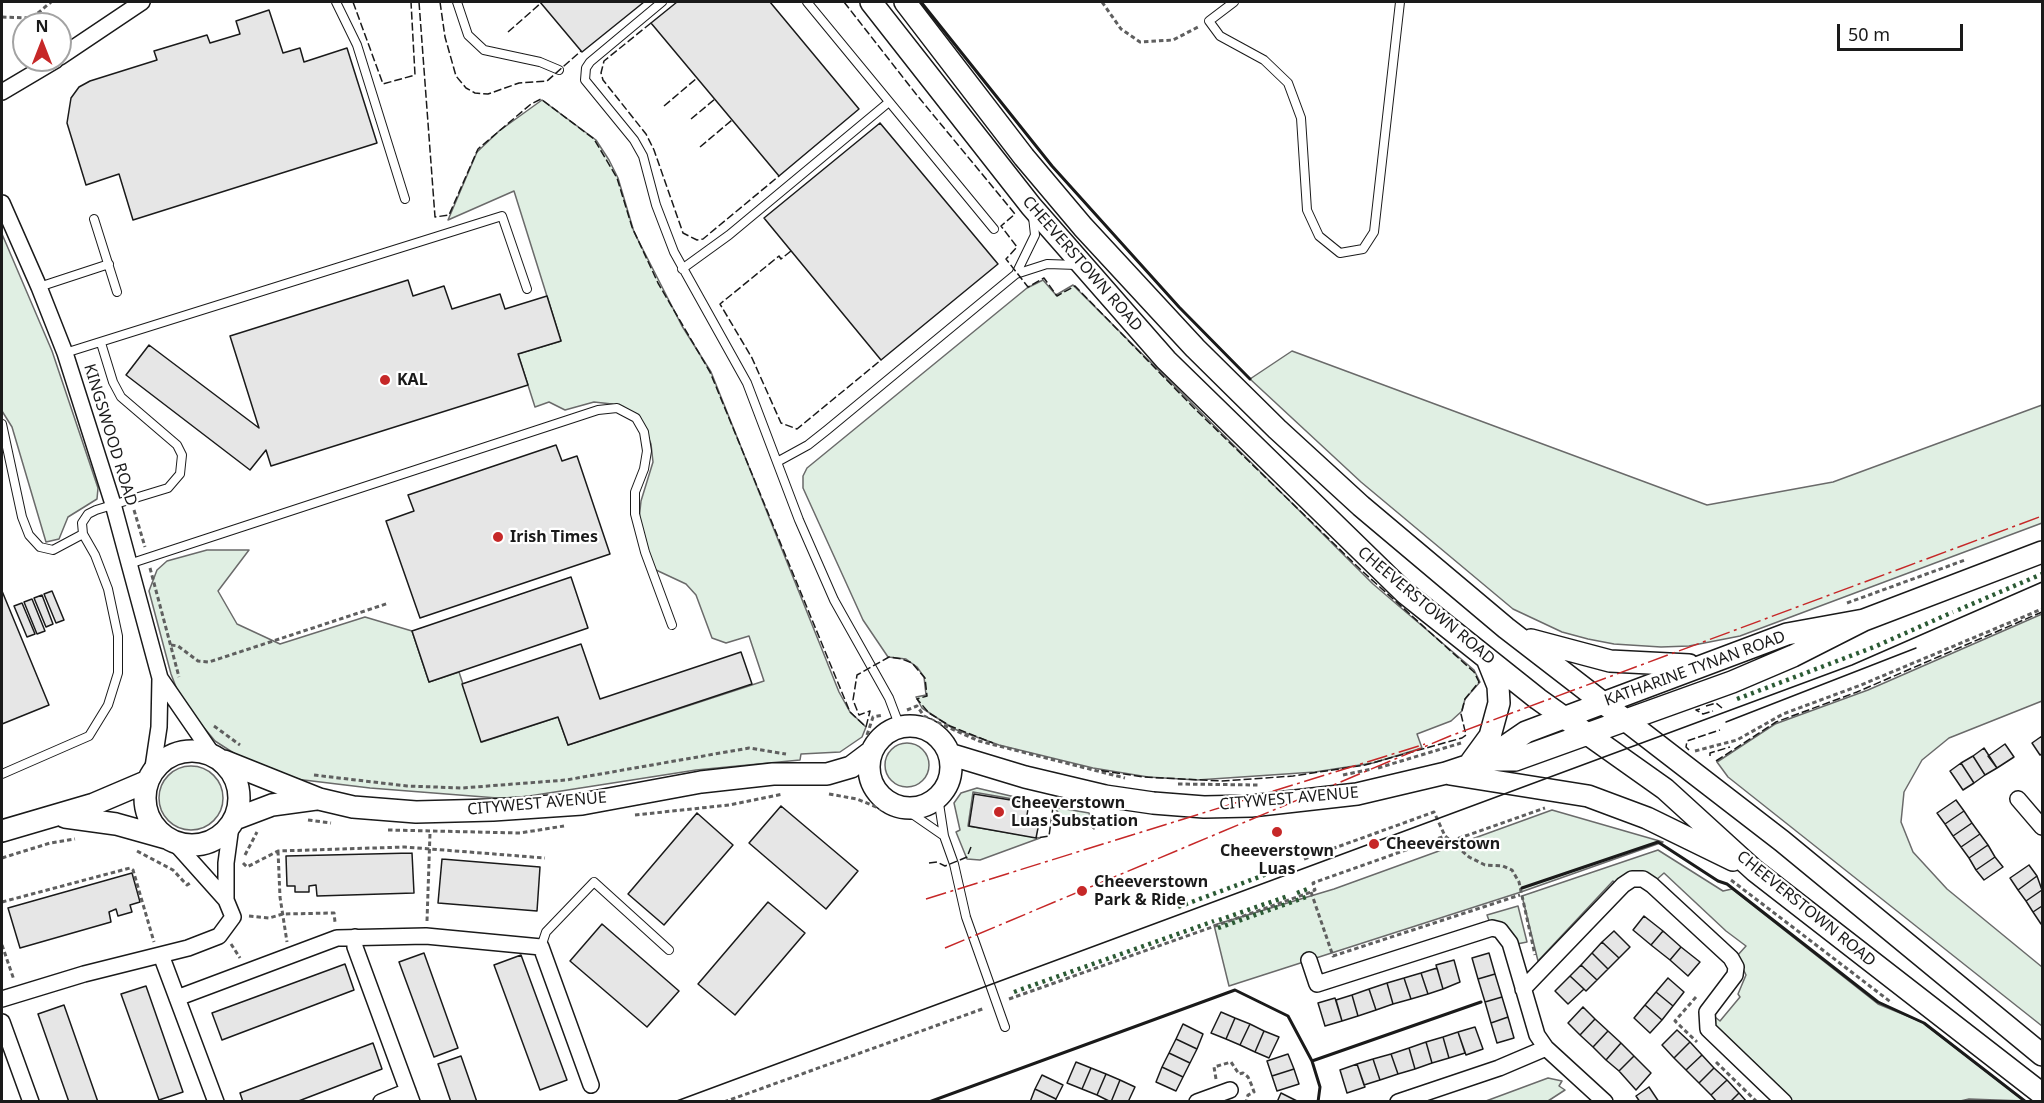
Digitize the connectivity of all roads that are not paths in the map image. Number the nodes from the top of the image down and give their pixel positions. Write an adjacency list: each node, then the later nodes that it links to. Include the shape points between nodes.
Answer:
1 (142, 2): 10 (street)
2 (336, 2): 15 (lane, via 357,45)
3 (457, 2): 11 (lane, via 468,35 484,50)
4 (662, 2): 22 (lane, via 590,62 585,80 643,156 656,205)
5 (807, 2): 14 (lane)
6 (871, 2): 16 (main road, CHEEVERSTOWN ROAD)
7 (905, 2): 37 (main road, CHEEVERSTOWN ROAD, via 1039,175 1195,348 1353,498)
8 (1234, 2): 9 (lane, via 1209,21 1220,36 1264,60 1288,83 1300,118 1307,210 1319,236 1340,253 1363,249 1374,232)
9 (1400, 2)
10 (72, 49)
11 (559, 70)
12 (36, 72): 13 (street)
13 (2, 92)
14 (889, 102): 19 (lane); 22 (lane, via 729,235)
15 (405, 199)
16 (1031, 206): 21 (main road, CHEEVERSTOWN ROAD); 23 (lane, via 1035,235)
17 (2, 207): 24 (street, KINGSWOOD ROAD)
18 (94, 219): 20 (lane)
19 (994, 230)
20 (109, 264): 24 (lane); 26 (lane)
21 (1082, 266): 23 (lane, via 1047,264); 38 (main road, CHEEVERSTOWN ROAD, via 1166,360 1329,521 1405,593)
22 (682, 269): 30 (lane, via 747,383)
23 (1016, 274): 30 (lane, via 828,430)
24 (39, 287): 28 (street, KINGSWOOD ROAD)
25 (527, 289): 27 (lane, via 502,216 213,304)
26 (117, 292)
27 (101, 343): 28 (lane); 31 (lane, via 121,397 167,435 182,455 180,474 168,488)
28 (65, 352): 31 (street, KINGSWOOD ROAD)
29 (2, 424): 32 (lane, via 28,535 40,547 53,550)
30 (777, 462): 43 (lane, via 834,600)
31 (113, 504): 32 (lane, via 88,514 82,523); 34 (street, KINGSWOOD ROAD)
32 (83, 534): 52 (lane, via 108,589 118,636 118,673 108,705 89,736)
33 (2043, 552): 35 (main road, KATHARINE TYNAN ROAD)
34 (129, 564): 36 (lane, via 598,410 617,408 636,418 644,432 647,451 635,492 635,514); 40 (street, KINGSWOOD ROAD)
35 (1864, 620): 39 (main road, KATHARINE TYNAN ROAD, via 1787,634); 44 (main road, KATHARINE TYNAN ROAD, via 1793,656)
36 (672, 625)
37 (1516, 636): 39 (main road, via 1610,661); 41 (main road, CHEEVERSTOWN ROAD)
38 (1487, 658): 42 (main road, CHEEVERSTOWN ROAD); 49 (main road, via 1498,686 1498,713)
39 (1705, 665): 41 (main road, KATHARINE TYNAN ROAD)
40 (160, 678): 48 (street, KINGSWOOD ROAD); 54 (street, KINGSWOOD ROAD, via 159,727)
41 (1605, 703): 42 (main road, KATHARINE TYNAN ROAD); 44 (main road, CHEEVERSTOWN ROAD)
42 (1564, 718): 45 (main road, CHEEVERSTOWN ROAD); 49 (main road, CITYWEST AVENUE, via 1515,738)
43 (898, 720): 46 (main road); 47 (main road, via 935,734)
44 (1627, 720): 45 (main road, CITYWEST AVENUE); 79 (main road, CHEEVERSTOWN ROAD)
45 (1589, 734): 49 (main road, CITYWEST AVENUE, via 1515,760); 66 (main road, CHEEVERSTOWN ROAD, via 1665,789)
46 (867, 746): 53 (main road, CITYWEST AVENUE, via 851,766); 55 (main road)
47 (949, 754): 50 (main road, CITYWEST AVENUE); 56 (main road, via 951,766)
48 (219, 758): 54 (main road, via 197,751 181,752 167,758); 57 (main road, CITYWEST AVENUE); 61 (main road, via 235,778 240,795)
49 (1476, 763): 51 (main road, CITYWEST AVENUE)
50 (984, 767): 51 (main road, CITYWEST AVENUE, via 1105,796 1204,807 1357,794); 56 (main road, via 959,776)
51 (1446, 773): 66 (main road, via 1588,796 1647,818)
52 (2, 774)
53 (827, 774): 55 (main road, CITYWEST AVENUE); 57 (main road, CITYWEST AVENUE, via 773,774 701,782 582,804 493,810 416,812 353,807)
54 (150, 777): 60 (main road, via 94,804); 65 (main road, via 146,810 152,824)
55 (874, 787): 59 (main road, via 886,800)
56 (941, 793): 59 (main road, via 916,807); 64 (lane)
57 (319, 799): 61 (main road, CITYWEST AVENUE, via 272,805)
58 (2018, 800): 62 (street)
59 (902, 807): 64 (lane)
60 (58, 816): 63 (main road); 65 (main road, via 116,824)
61 (233, 823): 65 (main road, via 218,838 204,844 189,846); 67 (street, via 226,863)
62 (2043, 827)
63 (2, 831)
64 (944, 836): 77 (lane, via 966,917)
65 (171, 840): 67 (street)
66 (1755, 871): 82 (main road, CHEEVERSTOWN ROAD)
67 (226, 900): 71 (street, via 233,917 221,934 206,943)
68 (355, 937): 69 (street, via 426,936); 74 (street, via 337,938); 83 (street, via 355,947)
69 (541, 947): 70 (lane, via 546,932 594,882); 80 (street)
70 (669, 950)
71 (160, 955): 74 (street); 75 (street)
72 (1309, 960): 73 (street, via 1317,984 1492,928 1507,936)
73 (1523, 989): 78 (street, via 1537,1035); 90 (street, via 1623,885 1632,879 1643,879 1731,958 1736,975 1707,1012 1708,1029)
74 (177, 998): 86 (street)
75 (2, 999)
76 (2, 1022): 85 (street)
77 (1005, 1028)
78 (1546, 1048): 84 (street); 89 (street)
79 (2043, 1054)
80 (591, 1085)
81 (1230, 1090): 88 (street)
82 (2043, 1094)
83 (410, 1096): 87 (street)
84 (1600, 1100)
85 (31, 1101)
86 (216, 1101)
87 (381, 1101)
88 (1197, 1101)
89 (1398, 1101)
90 (1784, 1101)

